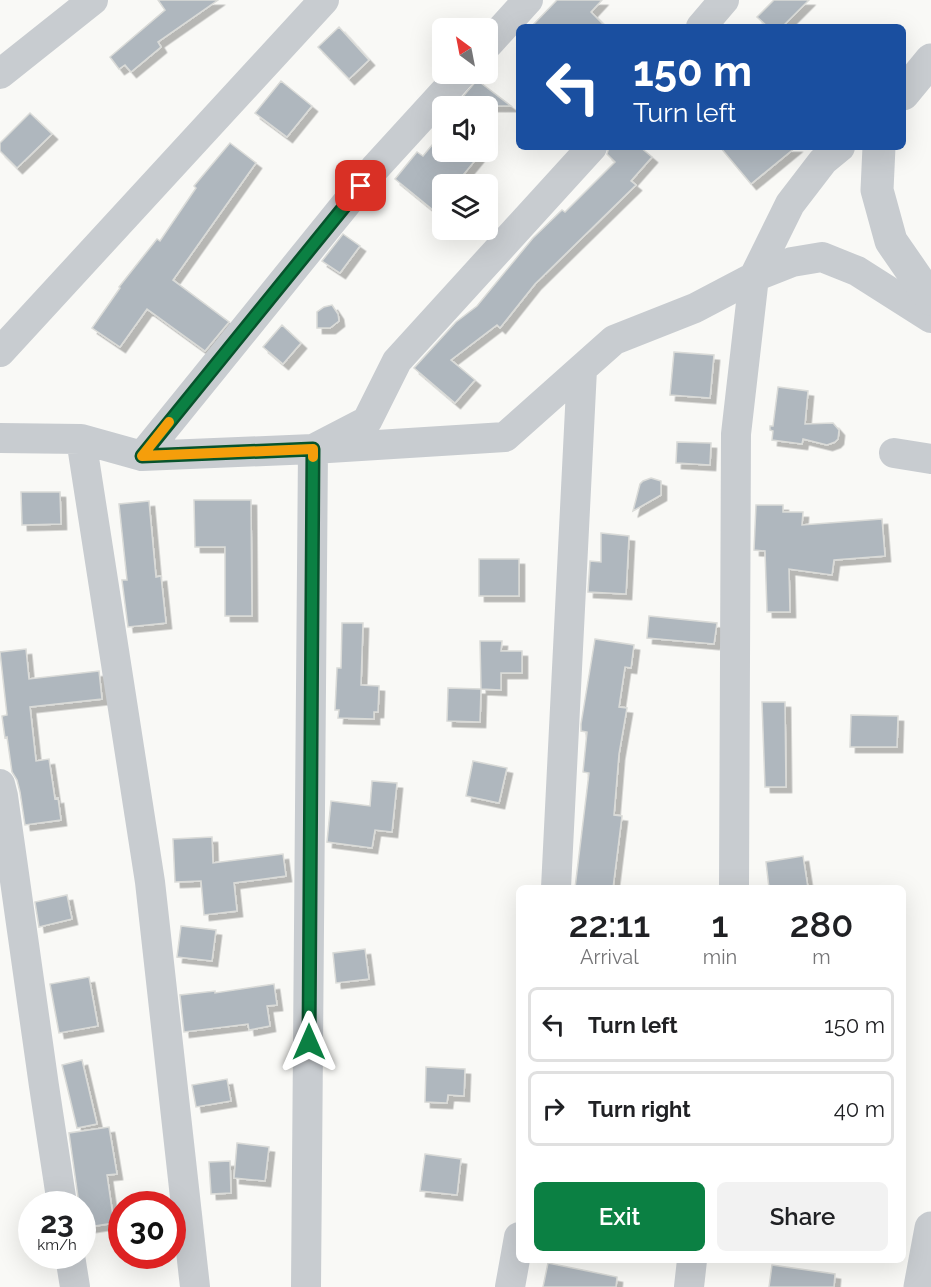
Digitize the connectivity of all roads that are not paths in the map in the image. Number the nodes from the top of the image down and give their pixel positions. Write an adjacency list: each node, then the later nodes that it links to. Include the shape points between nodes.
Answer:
1 (93, 0): 8 (street)
2 (324, 0): 17 (street)
3 (528, 0): 6 (street)
4 (724, 0): 5 (street)
5 (703, 24)
6 (498, 33)
7 (931, 60): 10 (street)
8 (0, 74)
9 (452, 84): 23 (street, via 375,168)
10 (906, 90)
11 (589, 150): 21 (street, via 397,361 367,421)
12 (836, 150): 14 (street, via 790,204)
13 (879, 150): 15 (street, via 877,190 891,241)
14 (754, 277): 16 (street, via 792,262 822,257 857,271); 18 (street, via 695,308 614,340); 27 (street, via 736,434)
15 (931, 299)
16 (931, 318)
17 (0, 352)
18 (582, 369): 21 (street, via 506,437); 26 (street)
19 (0, 438): 20 (street)
20 (81, 439): 23 (street); 34 (street, via 150,882)
21 (313, 449): 23 (street); 35 (street)
22 (894, 453): 24 (street)
23 (142, 456)
24 (931, 459)
25 (0, 784): 28 (street)
26 (556, 885)
27 (734, 885)
28 (60, 1191)
29 (931, 1228): 38 (street)
30 (516, 1254): 36 (street)
31 (692, 1263): 37 (street)
32 (72, 1269): 33 (street)
33 (75, 1287)
34 (195, 1287)
35 (306, 1287)
36 (510, 1287)
37 (689, 1287)
38 (920, 1287)

